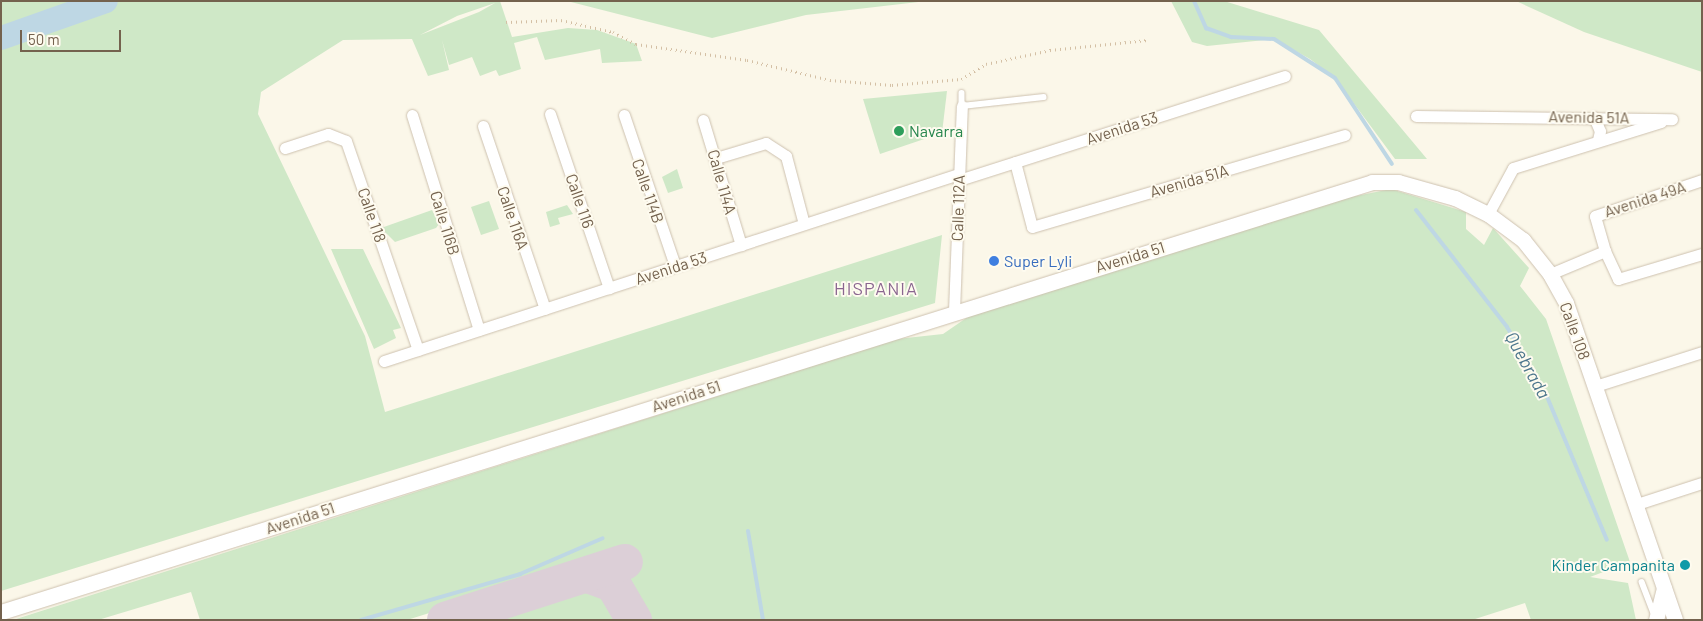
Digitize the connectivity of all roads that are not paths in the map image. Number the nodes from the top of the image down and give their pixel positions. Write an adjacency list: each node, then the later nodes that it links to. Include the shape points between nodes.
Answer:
1 (1285, 76): 16 (street, Avenida 53)
2 (962, 93): 4 (lane)
3 (1044, 96): 4 (lane)
4 (962, 106): 17 (street, Calle 112A)
5 (550, 114): 27 (street, Calle 116)
6 (412, 115): 30 (street, Calle 116B)
7 (624, 115): 25 (street, Calle 114B)
8 (1416, 116): 9 (street, Avenida 51A)
9 (1594, 117): 13 (street, via 1600,131); 13 (street, Avenida 51A, via 1672,119)
10 (703, 120): 15 (street, Calle 114A)
11 (483, 126): 28 (street, Calle 116A)
12 (1345, 135): 16 (street, Avenida 51A, via 1032,227)
13 (1598, 140): 20 (street, via 1513,168)
14 (285, 148): 31 (street, Calle 118, via 328,134 346,141)
15 (716, 158): 21 (street, via 766,143 786,156); 22 (street, Calle 114A)
16 (1015, 162): 17 (street, Avenida 53)
17 (959, 177): 21 (street, Avenida 53); 29 (street, Calle 112A)
18 (1702, 180): 23 (street, Avenida 49A, via 1595,216)
19 (1372, 182): 20 (main road, Calle 108, via 1423,187); 29 (main road, Avenida 51)
20 (1488, 214): 26 (main road, Calle 108, via 1523,240)
21 (804, 224): 22 (street, Avenida 53)
22 (741, 245): 25 (street, Avenida 53)
23 (1605, 251): 24 (street, via 1618,279); 26 (street)
24 (1702, 254)
25 (675, 266): 27 (street, Avenida 53)
26 (1550, 274): 34 (main road, Calle 108, via 1566,302)
27 (609, 288): 28 (street, Avenida 53)
28 (545, 309): 30 (street, Avenida 53)
29 (954, 311): 39 (main road, Avenida 51)
30 (479, 330): 31 (street, Avenida 53)
31 (418, 350): 33 (street, Avenida 53)
32 (1702, 352): 34 (street)
33 (384, 361)
34 (1595, 386): 36 (main road, Calle 108)
35 (1702, 483): 36 (street)
36 (1637, 504): 38 (main road, Calle 108)
37 (1642, 582): 40 (lane)
38 (1664, 588): 40 (main road); 41 (main road, Calle 108)
39 (1, 612)
40 (1655, 617)
41 (1675, 620)

